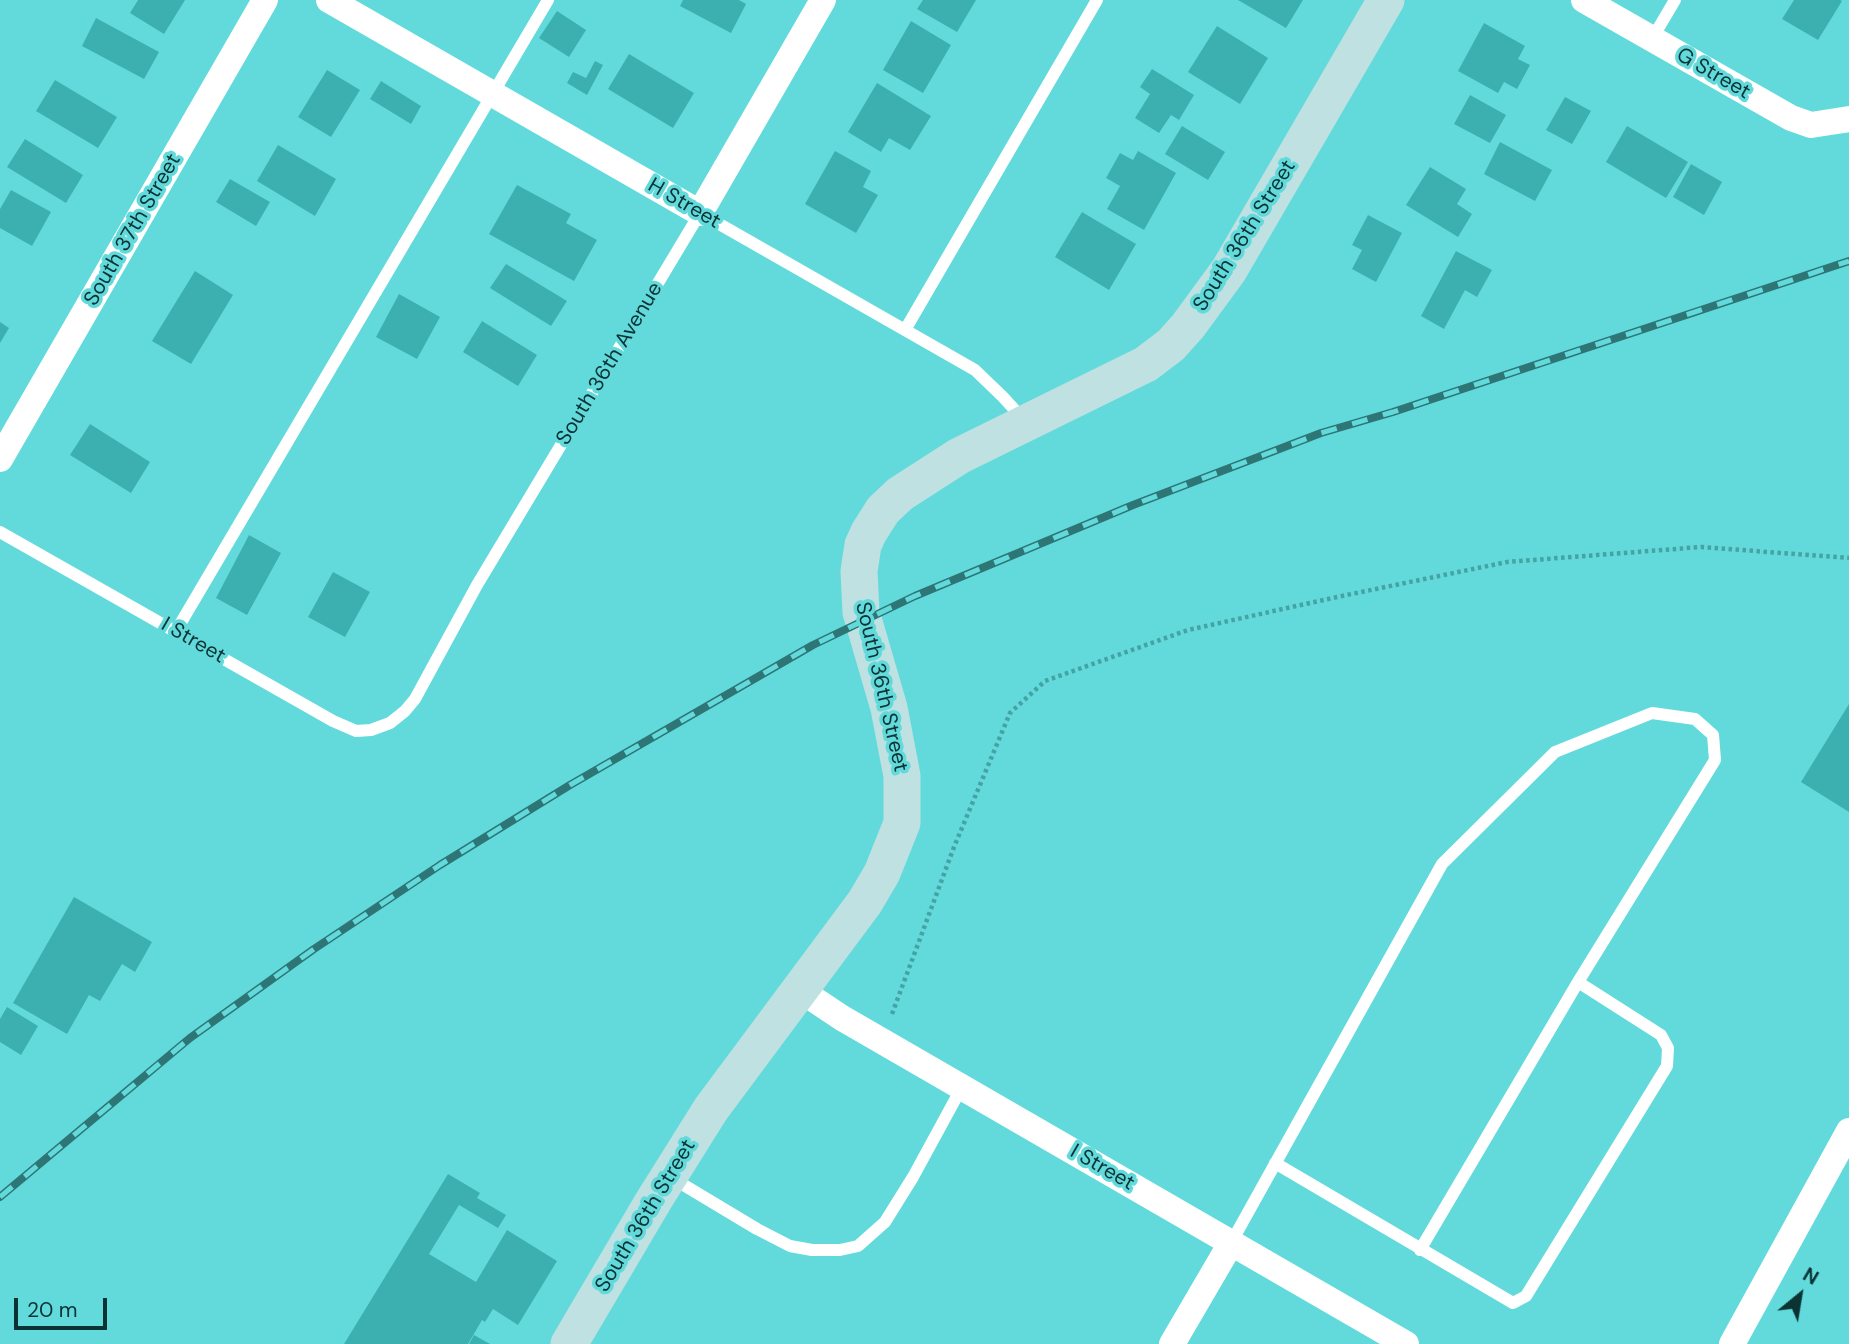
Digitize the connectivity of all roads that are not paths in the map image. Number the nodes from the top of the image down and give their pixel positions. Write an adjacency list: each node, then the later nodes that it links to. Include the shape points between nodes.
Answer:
1 (265, 0): 15 (street, South 37th Street)
2 (329, 0): 10 (street, H Street)
3 (548, 0): 10 (lane)
4 (823, 0): 12 (street, South 36th Avenue)
5 (1097, 0): 13 (lane)
6 (1386, 0): 14 (street, South 36th Street, via 1229,270 1188,326 1146,364)
7 (1584, 0): 9 (street, G Street)
8 (1675, 0): 9 (lane)
9 (1653, 39): 11 (street, G Street, via 1791,118 1811,125)
10 (494, 94): 12 (street, H Street); 17 (lane)
11 (1849, 119)
12 (700, 213): 13 (lane, H Street); 18 (lane, South 36th Avenue, via 477,585 415,699)
13 (905, 330): 14 (lane, H Street, via 975,370)
14 (1027, 423): 20 (street, South 36th Street, via 960,456 900,494 883,510 863,545 861,612 889,708 902,776 902,823 865,902)
15 (0, 459)
16 (0, 532): 17 (lane, I Street)
17 (176, 631): 18 (lane, I Street, via 332,721 356,731)
18 (390, 723)
19 (1578, 982): 23 (lane, via 1715,760 1713,735 1695,719 1652,713 1555,752 1442,864); 26 (lane); 26 (lane, via 1661,1035 1668,1048 1667,1066 1526,1296 1513,1303)
20 (800, 990): 21 (street, I Street); 24 (street, South 36th Street, via 711,1109)
21 (962, 1087): 24 (lane, via 885,1222 858,1246 812,1250 789,1246); 25 (street, I Street)
22 (1849, 1132): 30 (street)
23 (1275, 1163): 25 (lane); 26 (lane)
24 (668, 1176): 27 (street, South 36th Street)
25 (1231, 1243): 28 (street); 29 (street, I Street)
26 (1420, 1250)
27 (569, 1344)
28 (1172, 1344)
29 (1406, 1344)
30 (1732, 1344)

